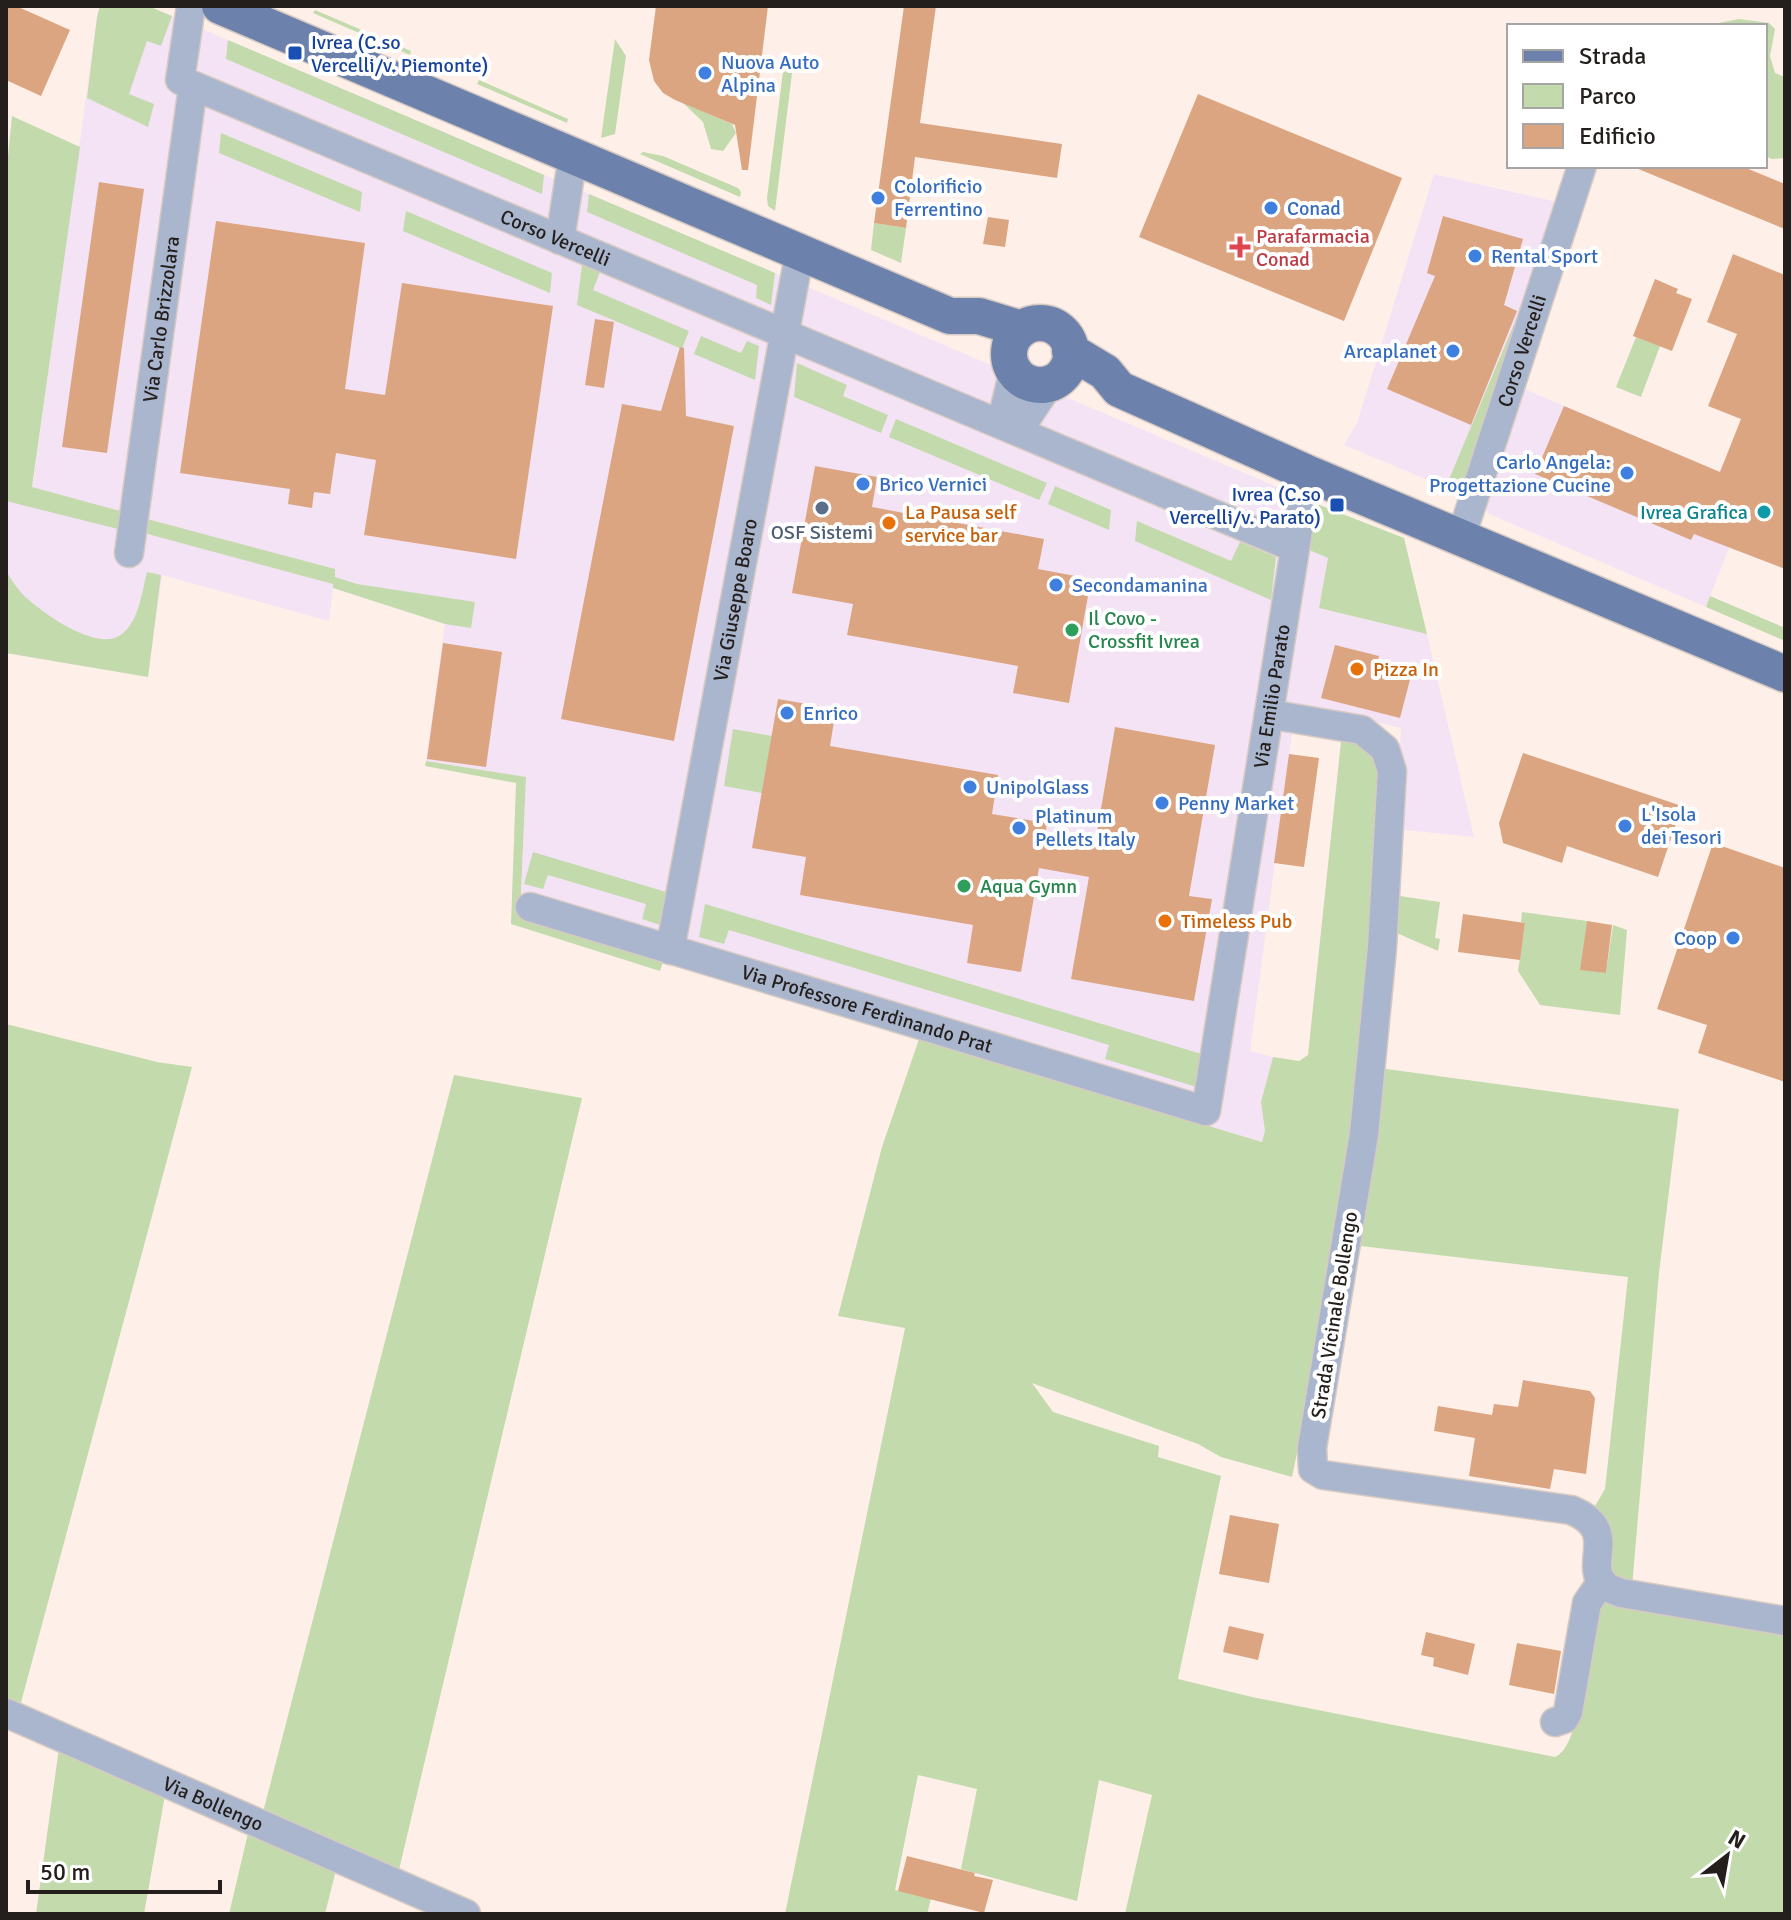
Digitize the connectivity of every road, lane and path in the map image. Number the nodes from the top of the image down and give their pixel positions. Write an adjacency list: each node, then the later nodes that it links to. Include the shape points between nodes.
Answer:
1 (191, 6): 3 (street, via 180,80)
2 (220, 6): 4 (main road)
3 (193, 86): 6 (street, Corso Vercelli); 15 (street, Via Carlo Brizzolara)
4 (573, 155): 6 (street); 7 (main road)
5 (1581, 168): 13 (street, Corso Vercelli)
6 (560, 240): 8 (street, Corso Vercelli)
7 (800, 251): 8 (street, Via Giuseppe Boaro); 9 (main road, via 950,316 968,336)
8 (785, 334): 11 (street, Corso Vercelli); 19 (street, Via Giuseppe Boaro)
9 (1015, 352): 10 (main road, via 1030,383); 10 (main road, via 1033,324 1049,324 1065,335); 11 (street)
10 (1060, 371): 11 (street); 12 (main road, via 1105,372 1119,389)
11 (1010, 428): 14 (street, Corso Vercelli)
12 (1307, 473): 13 (main road); 14 (street, Via Emilio Parato)
13 (1461, 537): 16 (main road)
14 (1295, 548): 17 (street, Via Emilio Parato)
15 (129, 553)
16 (1785, 674)
17 (1269, 714): 20 (street, Via Emilio Parato); 21 (street, Strada Vicinale Bollengo, via 1362,730 1385,749 1392,771 1364,1134 1312,1448 1313,1469 1323,1475 1571,1510 1594,1526)
18 (530, 907): 19 (street, Via Professore Ferdinando Prat)
19 (670, 950): 20 (street, Via Professore Ferdinando Prat)
20 (1206, 1111)
21 (1602, 1581): 22 (street, via 1621,1593); 24 (street, via 1587,1603 1568,1712)
22 (1785, 1621)
23 (6, 1713): 25 (street, Via Bollengo)
24 (1555, 1722)
25 (466, 1914)

